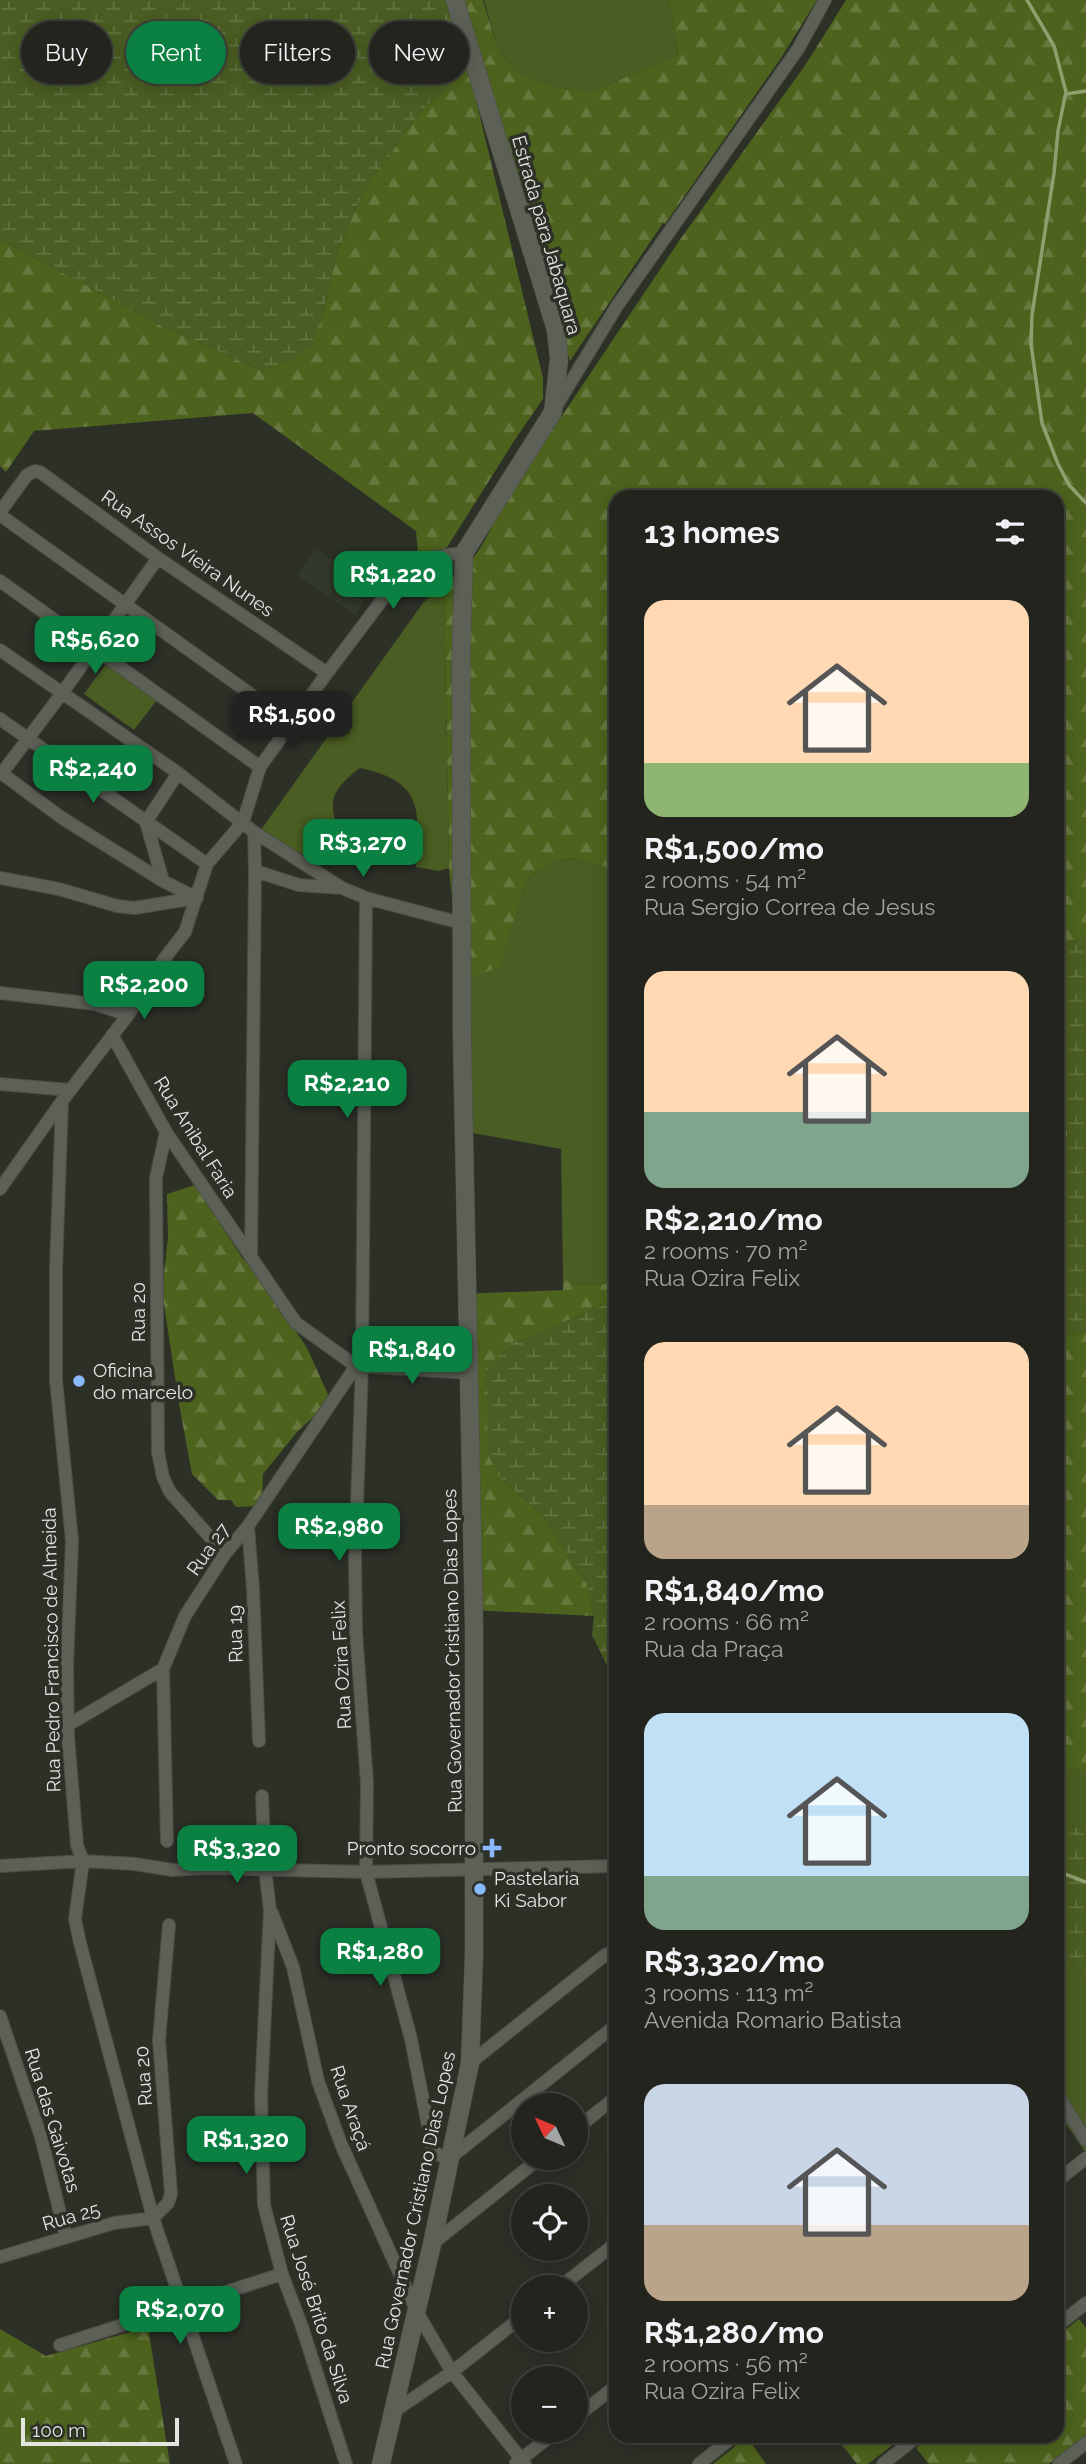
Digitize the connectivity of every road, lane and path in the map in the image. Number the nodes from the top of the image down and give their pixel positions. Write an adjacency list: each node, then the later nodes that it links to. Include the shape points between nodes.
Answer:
1 (455, 0): 3 (street, Estrada para Jabaquara, via 556,330 559,359)
2 (825, 0): 3 (street, via 798,49 617,306)
3 (553, 412): 5 (street, Estrada para Jabaquara)
4 (0, 513): 6 (street, Rua Assos Vieira Nunes, via 27,475 40,472); 8 (street)
5 (464, 553): 11 (street, via 430,556 401,575); 29 (street)
6 (158, 558): 8 (street); 11 (street, Rua Assos Vieira Nunes)
7 (0, 581): 9 (street)
8 (126, 606): 9 (street); 14 (street)
9 (94, 649): 12 (street); 16 (street)
10 (0, 650): 12 (street)
11 (327, 673): 14 (street)
12 (63, 692): 15 (street); 18 (street)
13 (0, 719): 15 (street)
14 (291, 723): 16 (street)
15 (28, 740): 17 (street); 19 (street)
16 (260, 767): 20 (street)
17 (1, 772): 25 (street, via 62,818)
18 (178, 773): 19 (street); 20 (street)
19 (146, 822): 22 (street); 25 (street)
20 (243, 822): 21 (street); 22 (street)
21 (254, 832): 23 (street); 26 (street)
22 (207, 864): 27 (street)
23 (255, 871): 26 (street, via 299,885); 37 (street)
24 (0, 878): 27 (street, via 134,908)
25 (163, 881): 27 (street)
26 (342, 888): 28 (street)
27 (197, 898): 31 (street, via 185,932)
28 (366, 898): 29 (street); 38 (street, Rua Ozira Felix)
29 (461, 923): 39 (street, Rua Governador Cristiano Dias Lopes)
30 (0, 993): 31 (street, via 95,1004)
31 (128, 1015): 32 (street)
32 (112, 1035): 34 (street); 35 (street, Rua Anibal Faria)
33 (0, 1084): 34 (street)
34 (66, 1096): 36 (street); 43 (street, Rua Pedro Francisco de Almeida, via 56,1269 56,1380 72,1541)
35 (166, 1132): 37 (street, Rua Anibal Faria); 41 (street, Rua 20, via 156,1178 158,1452 170,1492)
36 (1, 1187)
37 (251, 1257): 38 (street, Rua Anibal Faria, via 296,1323)
38 (359, 1366): 39 (street); 40 (street, Rua 27); 52 (street, Rua Ozira Felix, via 356,1632 368,1783)
39 (470, 1373): 51 (street, Rua Governador Cristiano Dias Lopes)
40 (248, 1526): 41 (street, Rua 27); 44 (street, Rua 19)
41 (225, 1554): 42 (street, Rua 27, via 185,1616)
42 (163, 1669): 43 (street); 46 (street)
43 (68, 1725): 47 (street, Rua Pedro Francisco de Almeida)
44 (259, 1741)
45 (262, 1796): 50 (street, Rua José Brito da Silva)
46 (167, 1841)
47 (82, 1861): 48 (street); 50 (street, via 172,1870); 67 (street, Rua Pedro Francisco de Almeida, via 75,1919)
48 (0, 1866)
49 (609, 1867): 51 (street)
50 (265, 1869): 52 (street); 53 (street, Rua José Brito da Silva)
51 (475, 1869): 52 (street); 58 (street, Rua Governador Cristiano Dias Lopes)
52 (366, 1872): 63 (street, Rua Ozira Felix, via 411,2039 432,2147 436,2154)
53 (270, 1909): 72 (street, Rua José Brito da Silva, via 263,2021 262,2171 264,2205); 76 (street, Rua Araçá, via 293,1967 318,2081)
54 (169, 1925): 67 (street, Rua 20, via 159,2040 171,2194)
55 (609, 1956): 58 (street)
56 (0, 2016): 68 (street, Rua das Gaivotas, via 41,2137)
57 (609, 2031): 63 (street)
58 (470, 2063): 63 (street, Rua Governador Cristiano Dias Lopes)
59 (609, 2103): 61 (street)
60 (1064, 2105): 62 (street)
61 (588, 2119)
62 (1086, 2140)
63 (450, 2158): 69 (street, Rua Governador Cristiano Dias Lopes)
64 (1086, 2158): 66 (street)
65 (525, 2170): 69 (street)
66 (1064, 2175)
67 (153, 2218): 68 (street, Rua 25); 74 (street)
68 (66, 2237): 71 (street, Rua 25)
69 (432, 2244): 76 (street, Rua Governador Cristiano Dias Lopes)
70 (609, 2248): 73 (street)
71 (0, 2257)
72 (282, 2274): 74 (street); 90 (street, Rua José Brito da Silva)
73 (575, 2275)
74 (184, 2306): 79 (street); 89 (street)
75 (1084, 2307): 77 (street)
76 (417, 2312): 80 (street, Rua Araçá); 83 (street, Rua Governador Cristiano Dias Lopes)
77 (1064, 2321)
78 (511, 2325): 80 (street)
79 (60, 2345)
80 (452, 2372): 83 (street); 88 (street, Rua Araçá)
81 (609, 2391): 82 (street)
82 (588, 2408)
83 (393, 2412): 91 (street, Rua Governador Cristiano Dias Lopes)
84 (543, 2443): 88 (street)
85 (725, 2443): 92 (street)
86 (909, 2443): 93 (street)
87 (1086, 2443): 94 (street)
88 (520, 2462)
89 (236, 2464)
90 (346, 2464)
91 (381, 2464)
92 (698, 2464)
93 (883, 2464)
94 (1059, 2464)

